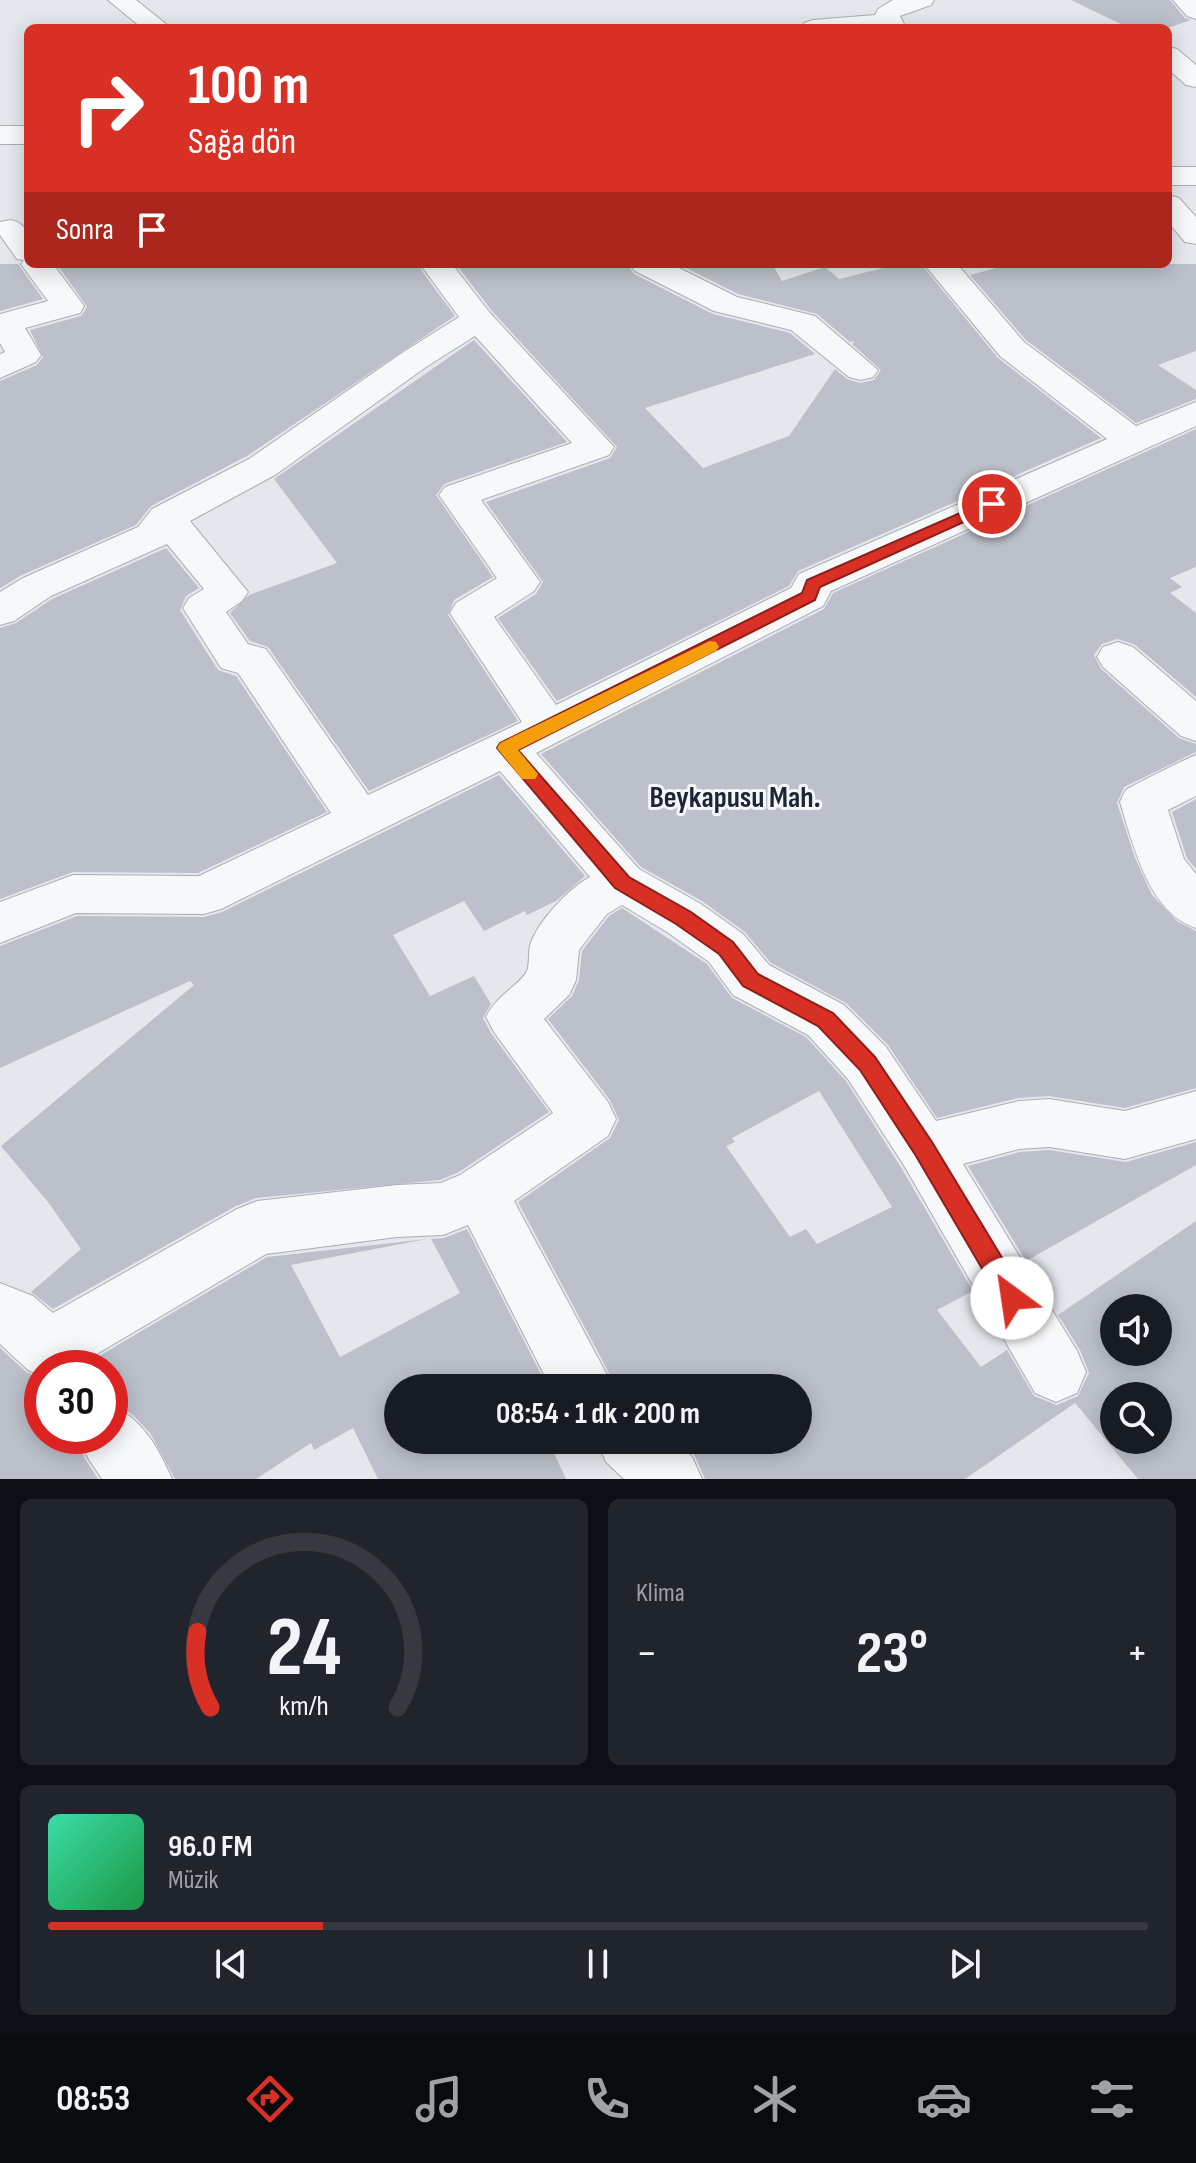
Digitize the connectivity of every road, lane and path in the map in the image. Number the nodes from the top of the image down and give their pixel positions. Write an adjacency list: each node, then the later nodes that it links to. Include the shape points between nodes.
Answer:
1 (120, 0): 5 (street)
2 (922, 0): 6 (street, via 896,7 887,14)
3 (1185, 0): 4 (street)
4 (1196, 11)
5 (153, 24)
6 (891, 24)
7 (1196, 29): 8 (street)
8 (1172, 45)
9 (1172, 58): 10 (street)
10 (1196, 79)
11 (0, 135): 12 (street)
12 (24, 135)
13 (1172, 176): 14 (street)
14 (1196, 176)
15 (1172, 208): 16 (street)
16 (1196, 235)
17 (40, 268): 22 (street, via 68,306 5,323 24,355)
18 (439, 268): 21 (street)
19 (654, 268): 23 (street, via 726,304 803,323)
20 (943, 268): 25 (street, via 1012,349)
21 (478, 320): 26 (street, via 262,467); 30 (street, via 596,447 458,495 520,582 470,613)
22 (0, 368)
23 (861, 370)
24 (1196, 413): 25 (street)
25 (1134, 442): 30 (street, via 825,577 813,583 809,596)
26 (166, 518): 27 (street, via 152,536 37,587); 33 (street, via 228,592 203,608 236,658 251,659)
27 (0, 611)
28 (1118, 657): 29 (street)
29 (1196, 725)
30 (549, 728): 31 (street)
31 (506, 748): 33 (street); 34 (street)
32 (1190, 784): 35 (street, via 1143,802 1163,866)
33 (359, 819): 36 (street, via 204,895 73,894)
34 (622, 882): 38 (street, via 726,948 751,980 826,1020 867,1063); 39 (street, via 590,900 555,945 551,980 512,1017 589,1119)
35 (1196, 909)
36 (0, 923)
37 (1196, 1115): 38 (street, via 1125,1135 1049,1123 1019,1125)
38 (924, 1149): 43 (street)
39 (480, 1193): 42 (street, via 443,1209 257,1228); 44 (street)
40 (0, 1312): 41 (street, via 12,1316)
41 (46, 1350)
42 (69, 1350)
43 (1056, 1372)
44 (577, 1374)
45 (123, 1454): 47 (street)
46 (643, 1454): 48 (street)
47 (140, 1479)
48 (670, 1479)

